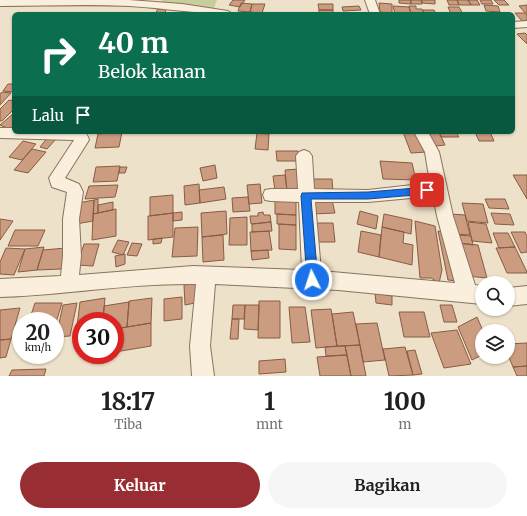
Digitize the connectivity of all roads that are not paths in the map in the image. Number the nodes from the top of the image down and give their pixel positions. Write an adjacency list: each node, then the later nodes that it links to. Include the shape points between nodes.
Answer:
1 (370, 0): 5 (street)
2 (0, 3): 3 (street, via 128,3)
3 (169, 10): 4 (street)
4 (198, 12)
5 (374, 12)
6 (527, 24): 7 (street)
7 (515, 25)
8 (0, 133): 9 (street)
9 (12, 133)
10 (78, 134): 18 (street, via 82,140 57,178 58,183 73,188 75,192 71,219 72,256)
11 (422, 134): 13 (street, via 432,152)
12 (304, 156): 15 (street)
13 (439, 189): 15 (street, via 368,196); 20 (street, via 445,216)
14 (271, 195): 15 (street)
15 (306, 196): 17 (street)
16 (206, 276): 17 (street); 18 (street, via 165,276); 23 (street, via 200,346)
17 (312, 280): 20 (street)
18 (69, 285): 19 (street)
19 (0, 288)
20 (475, 294)
21 (527, 294): 22 (street)
22 (515, 296)
23 (203, 376)

